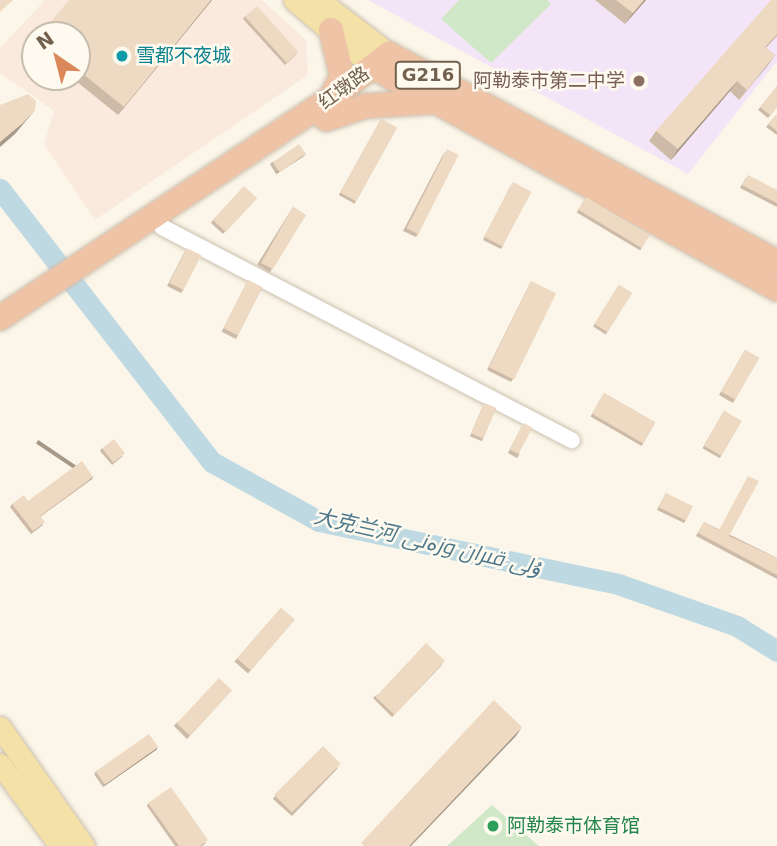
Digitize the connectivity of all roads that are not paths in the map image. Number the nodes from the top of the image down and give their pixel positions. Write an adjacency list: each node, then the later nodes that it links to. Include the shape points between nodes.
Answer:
1 (294, 0): 3 (main road)
2 (319, 0): 4 (main road)
3 (331, 30): 4 (main road); 6 (highway, via 342,76)
4 (387, 64): 5 (highway, G216); 6 (highway, 红墩路 / G216); 9 (highway, G216)
5 (430, 102): 6 (highway); 10 (highway, G216)
6 (329, 108): 7 (highway, 红墩路 / G216); 8 (highway, 红墩路 / G216)
7 (162, 227): 8 (highway, 红墩路 / G216); 12 (street)
8 (104, 257): 11 (highway, 红墩路 / G216)
9 (777, 262)
10 (777, 289)
11 (6, 323)
12 (572, 440)
13 (0, 727): 16 (main road)
14 (0, 764): 15 (main road)
15 (60, 846)
16 (84, 846)

